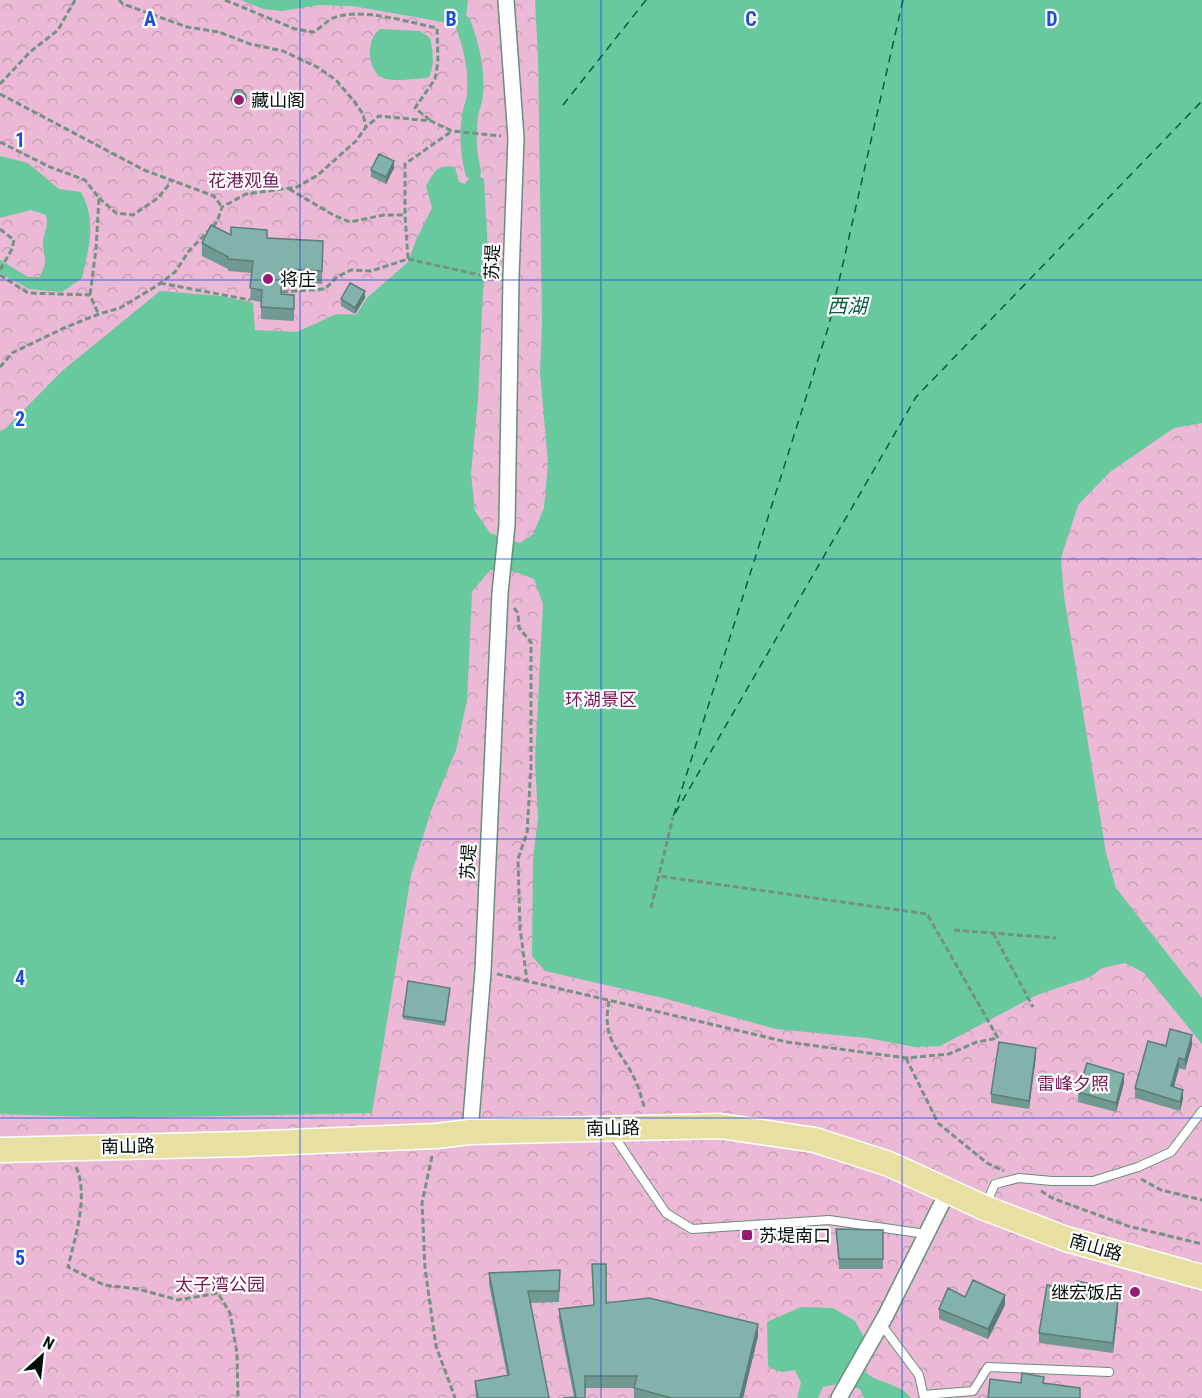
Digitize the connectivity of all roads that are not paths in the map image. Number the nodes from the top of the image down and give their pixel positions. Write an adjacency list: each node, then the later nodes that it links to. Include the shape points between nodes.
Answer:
1 (506, 0): 4 (street, 苏堤, via 516,138 507,525 500,593 483,971)
2 (1202, 1111): 7 (lane, via 1171,1152 1093,1181 1019,1178 995,1184)
3 (614, 1128): 4 (main road, 南山路); 6 (main road, 南山路, via 720,1126 815,1140 889,1164); 8 (lane, via 616,1139 666,1213 692,1229 829,1220)
4 (470, 1132): 5 (main road, 南山路, via 244,1144)
5 (0, 1150)
6 (948, 1191): 7 (main road, 南山路); 8 (street)
7 (985, 1208): 9 (main road, 南山路, via 1066,1239)
8 (926, 1234): 10 (street)
9 (1202, 1277)
10 (881, 1324): 12 (lane, via 919,1376); 13 (street)
11 (1109, 1372): 12 (lane, via 988,1367 973,1391)
12 (924, 1396)
13 (839, 1398)

